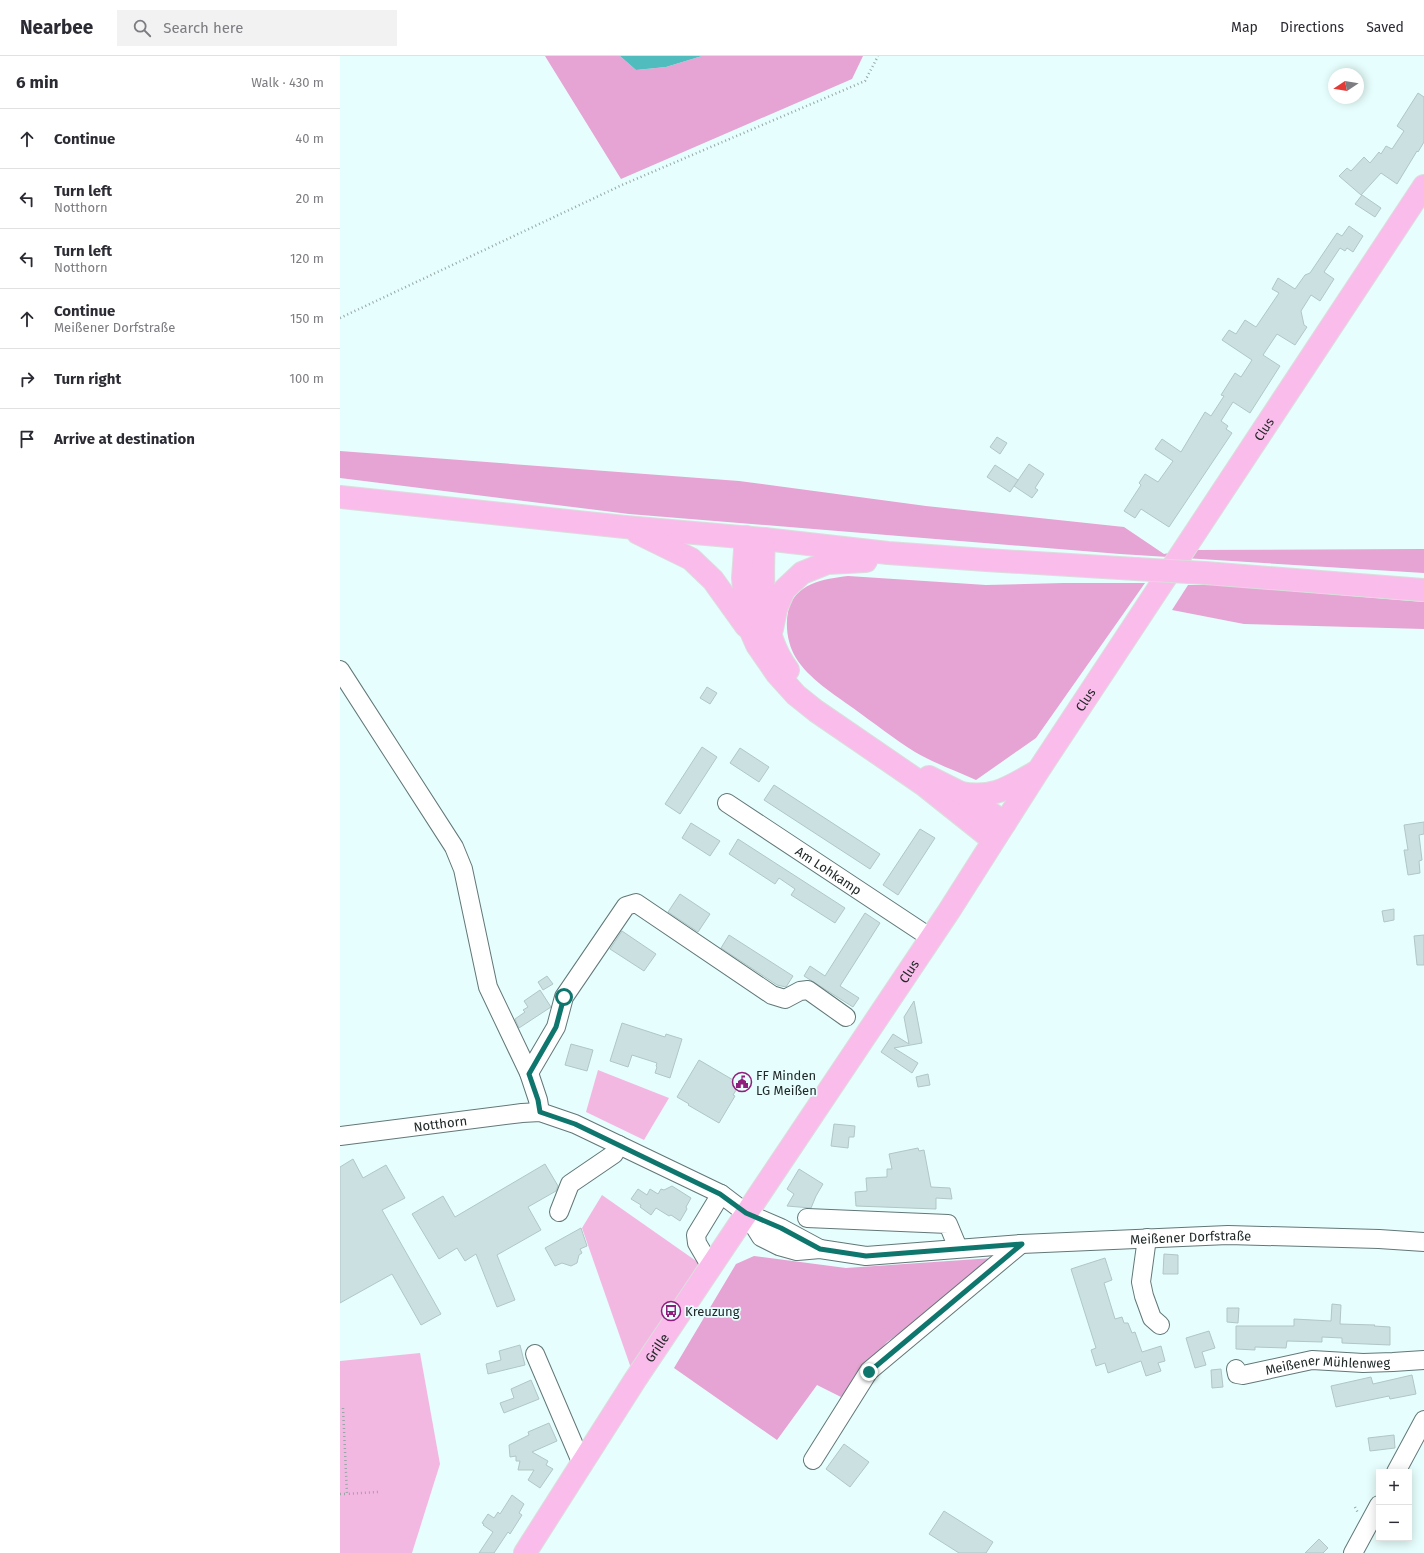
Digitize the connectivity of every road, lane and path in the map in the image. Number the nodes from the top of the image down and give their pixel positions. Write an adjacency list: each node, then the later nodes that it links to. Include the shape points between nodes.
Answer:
1 (878, 56): 3 (path, via 865,81 622,185)
2 (1424, 186): 12 (main road, Clus)
3 (340, 318)
4 (340, 497): 5 (main road)
5 (625, 527): 6 (main road); 9 (main road, via 691,559 713,580)
6 (755, 538): 7 (main road); 9 (main road, via 744,578); 10 (main road)
7 (888, 553): 8 (main road, bridge); 10 (main road, via 868,561 827,563 802,573 784,590 776,609)
8 (1424, 590)
9 (750, 629): 15 (main road, via 757,645 777,674 796,695 924,785)
10 (771, 636): 13 (main road, via 784,665 820,704 927,776)
11 (340, 670): 18 (street, via 454,847 464,869 488,987)
12 (1038, 771): 13 (main road, via 999,792 975,796); 15 (main road, Clus)
13 (961, 793): 15 (main road)
14 (727, 803): 16 (street, Am Lohkamp)
15 (999, 832): 16 (main road, Clus)
16 (931, 938): 24 (main road, Clus)
17 (846, 1017): 18 (street, via 808,990 785,999 772,995 636,903 626,906 564,997 556,1027)
18 (529, 1074): 19 (street)
19 (540, 1112): 20 (street, Notthorn); 21 (street, Notthorn, via 575,1124)
20 (340, 1136)
21 (619, 1145): 22 (street, Notthorn); 23 (street, via 614,1154 570,1184)
22 (720, 1194): 24 (street, Notthorn); 30 (street, via 696,1234 697,1243)
23 (559, 1212)
24 (746, 1213): 29 (street, Meißener Dorfstraße, via 820,1249 866,1256); 30 (main road, Grille)
25 (807, 1218): 29 (street, via 948,1224)
26 (1147, 1238): 27 (street, Meißener Dorfstraße, via 1228,1235); 28 (street, Meißener Dorfstraße); 31 (street, via 1141,1282 1152,1318)
27 (1424, 1242)
28 (1022, 1244): 29 (street, Meißener Dorfstraße); 37 (street, via 869,1372)
29 (958, 1248)
30 (711, 1267): 38 (main road, Grille)
31 (1160, 1325)
32 (535, 1354): 38 (street)
33 (1424, 1360): 34 (street, Meißener Mühlenweg, via 1363,1363 1319,1359 1243,1375 1237,1374)
34 (1236, 1369)
35 (342, 1408): 42 (path)
36 (1424, 1420): 39 (street)
37 (813, 1460)
38 (582, 1464): 44 (main road, Grille)
39 (1398, 1469)
40 (378, 1492): 42 (path)
41 (340, 1494): 42 (path)
42 (347, 1494)
43 (1376, 1511): 45 (street)
44 (525, 1553)
45 (1353, 1553)

